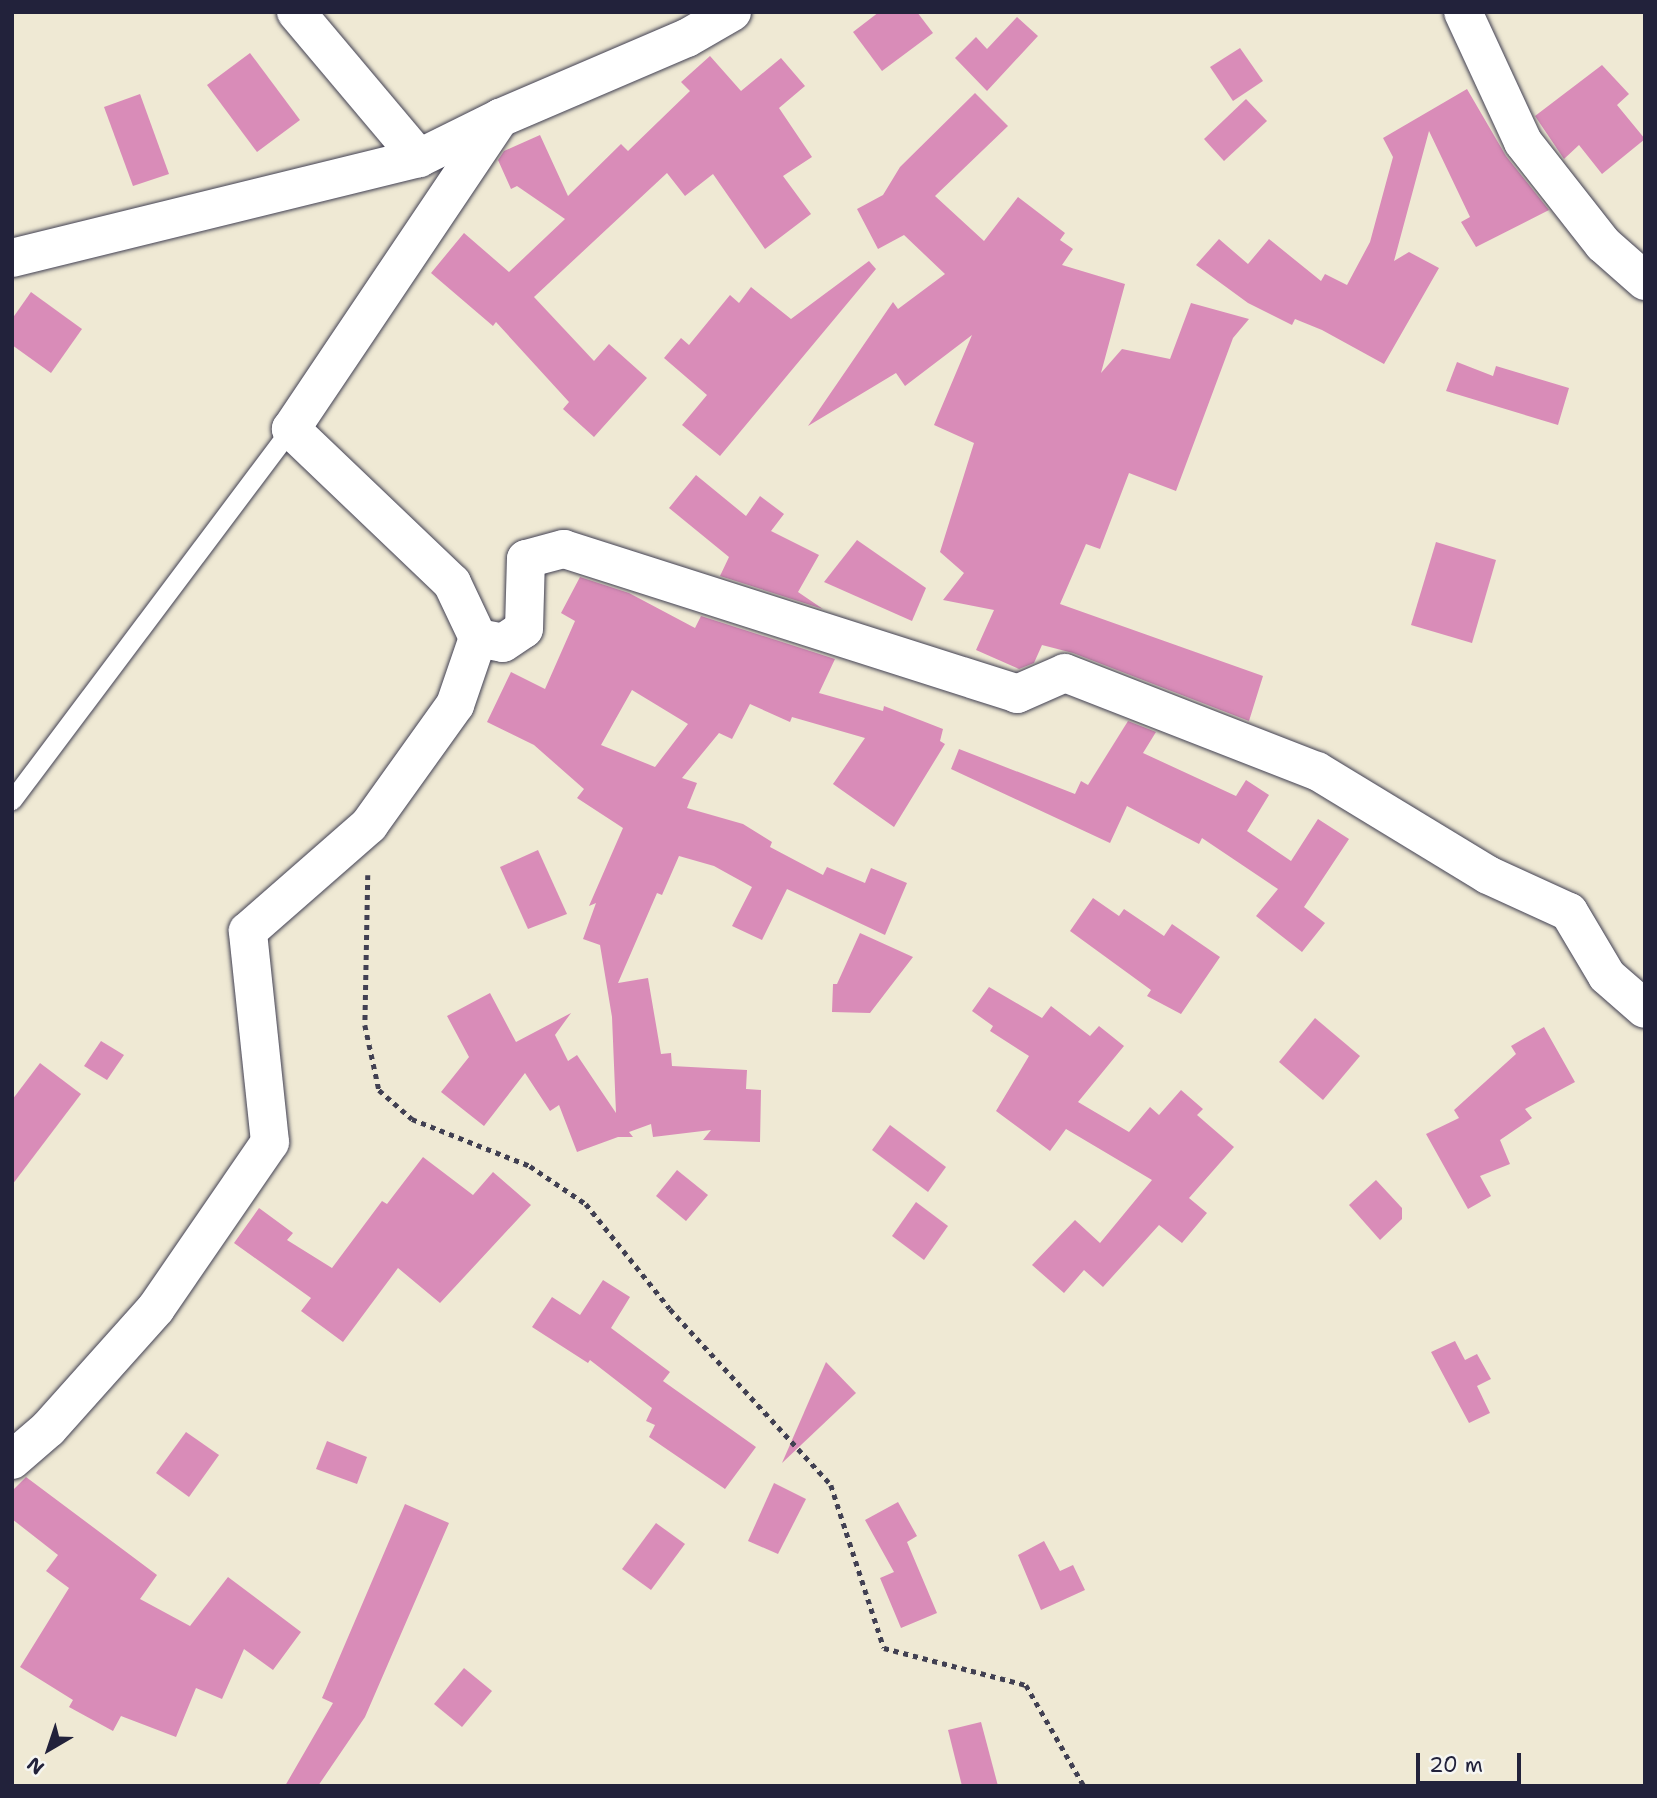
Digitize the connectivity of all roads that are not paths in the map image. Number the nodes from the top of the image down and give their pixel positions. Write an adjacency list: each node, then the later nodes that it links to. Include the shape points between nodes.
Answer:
1 (296, 12): 5 (street)
2 (732, 12): 4 (street, via 687,38)
3 (1463, 12): 7 (street, via 1523,142 1603,244)
4 (500, 118): 5 (street); 8 (street)
5 (419, 158): 6 (street)
6 (12, 258)
7 (1645, 281)
8 (291, 429): 9 (street, via 452,583); 10 (lane)
9 (478, 638): 11 (street, via 503,643 524,629 526,559 564,549 1017,694 1065,673 1317,771 1488,875 1569,912 1607,976); 12 (street, via 455,705 369,825 248,931 271,1142 156,1307 48,1429)
10 (12, 800)
11 (1645, 1009)
12 (12, 1460)

